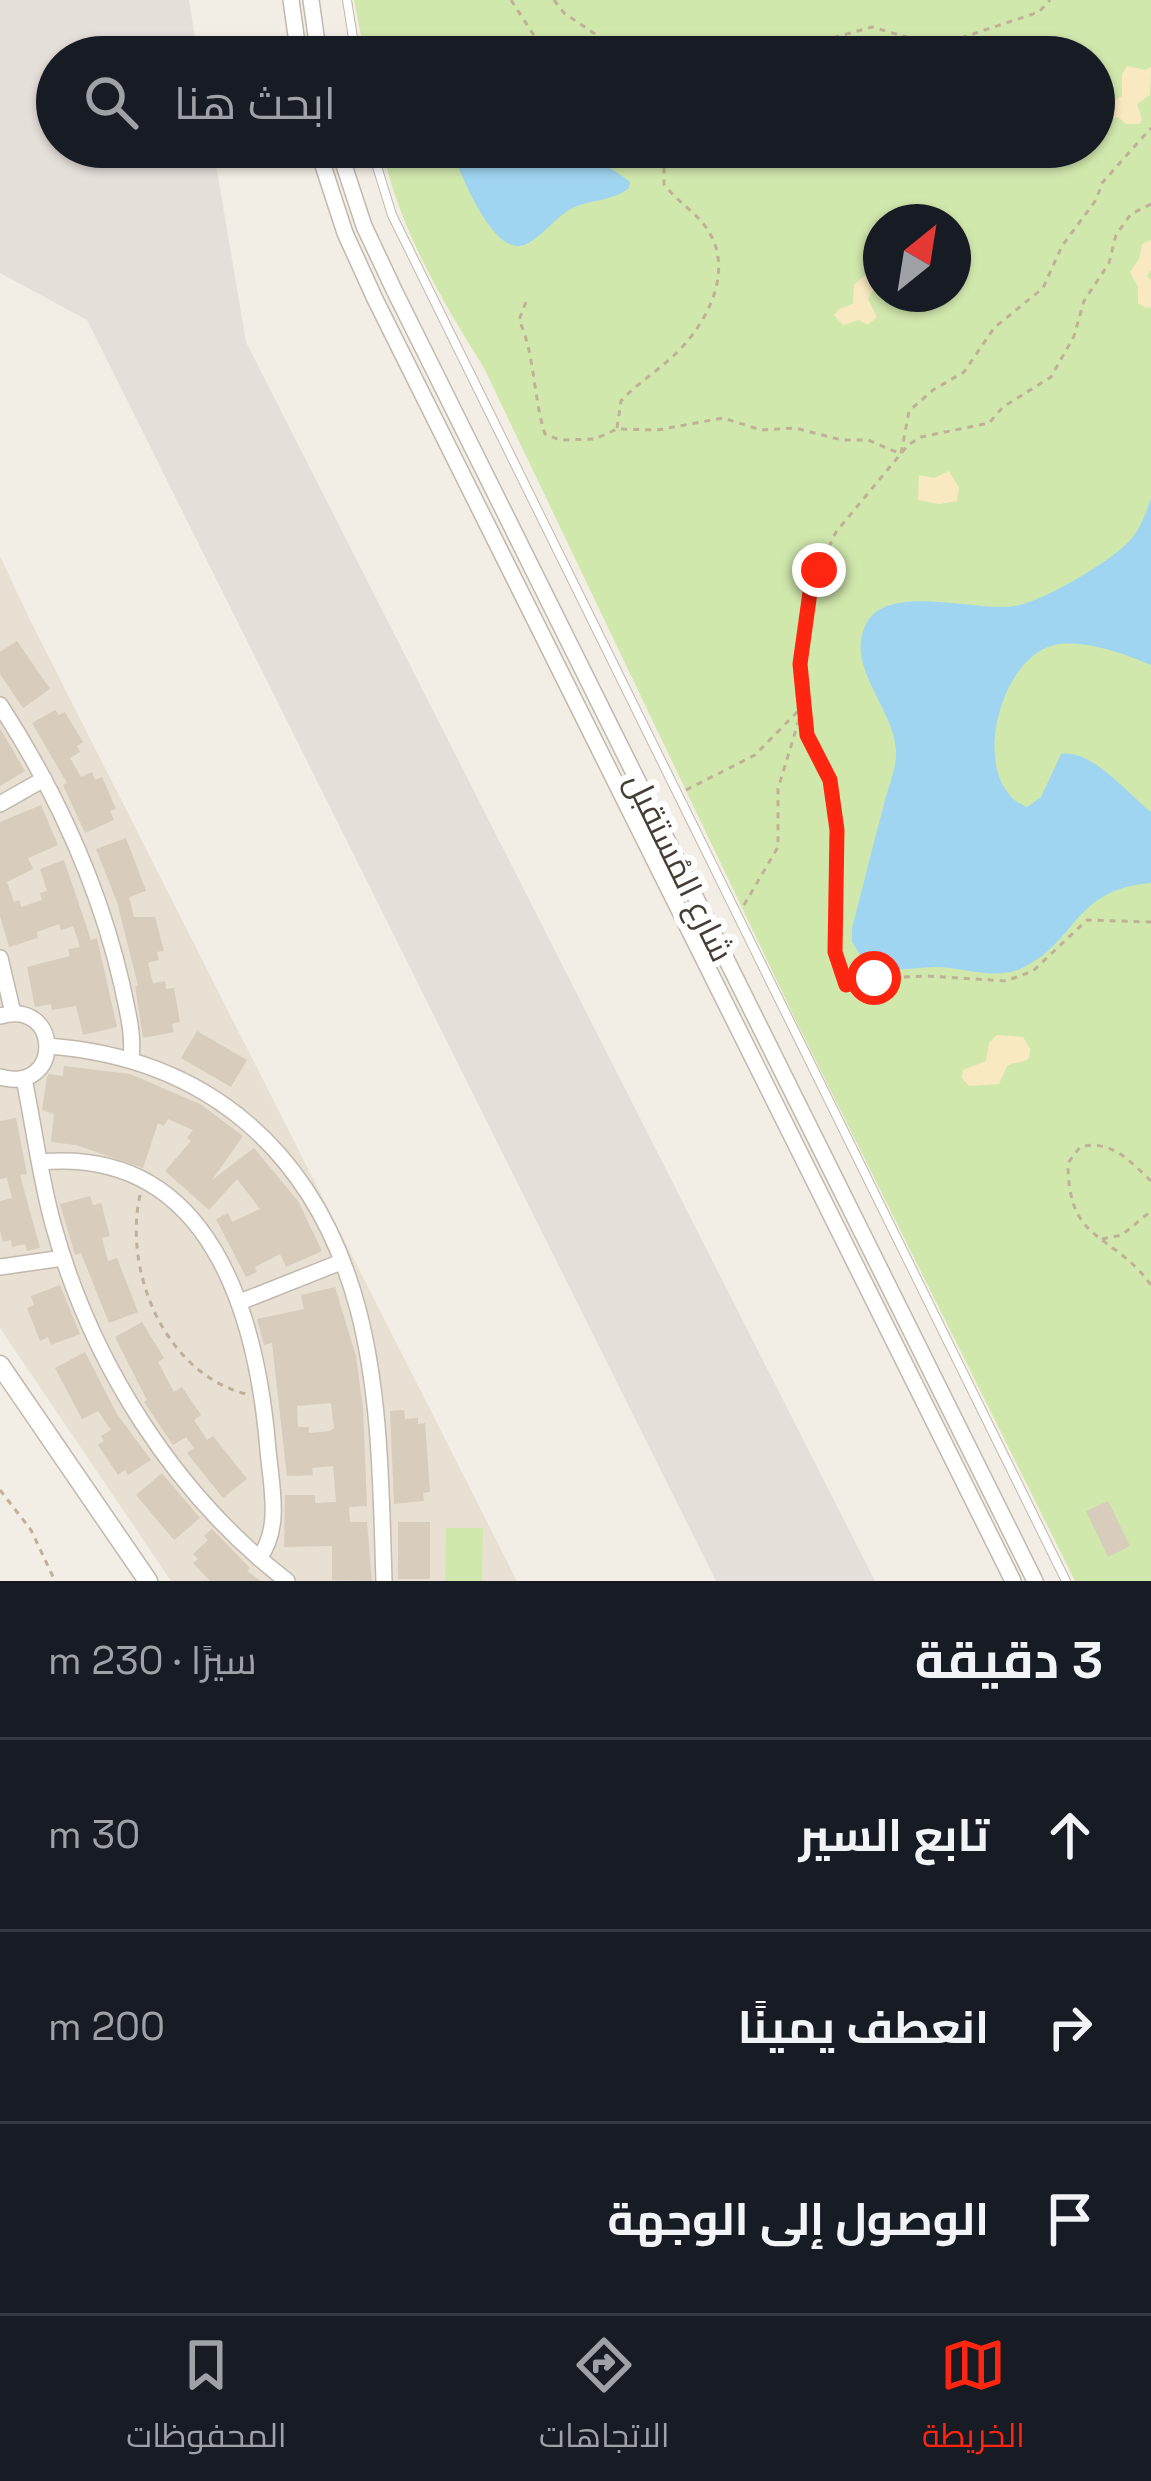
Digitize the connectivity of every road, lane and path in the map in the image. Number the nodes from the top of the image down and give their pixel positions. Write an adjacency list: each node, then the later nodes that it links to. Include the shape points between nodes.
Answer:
1 (291, 0): 7 (street)
2 (311, 0): 8 (street)
3 (346, 0): 9 (lane)
4 (511, 0): 10 (path)
5 (554, 0): 11 (path)
6 (1050, 0): 14 (path, via 1039,12)
7 (296, 36)
8 (316, 36)
9 (352, 36)
10 (532, 36)
11 (598, 36)
12 (840, 36): 13 (path, via 872,27)
13 (903, 36)
14 (967, 36)
15 (1151, 128): 23 (path, via 1102,183 1043,288 994,328 964,372 910,411)
16 (324, 168): 55 (street, شارع المُستقبل, via 375,299)
17 (345, 168): 56 (street, شارع المُستقبل, via 395,292)
18 (377, 168): 27 (lane, via 392,215)
19 (664, 168): 22 (path, via 664,184 710,234 718,280 679,351 621,400)
20 (1151, 204): 23 (path, via 1131,214 1116,236 1046,383 989,423 921,437)
21 (526, 302): 22 (path, via 519,320 545,434 595,439)
22 (617, 429): 23 (path, via 723,418 761,430 868,440)
23 (901, 454): 24 (path, via 836,532 811,585 800,664)
24 (804, 704): 27 (path, via 755,755); 29 (path, via 778,789 778,847); 30 (path, via 807,735 830,780 835,952 846,985 926,976 1006,981 1033,970 1087,920)
25 (0, 705): 26 (street)
26 (44, 778): 28 (street); 34 (street, via 109,937)
27 (678, 795): 29 (lane)
28 (0, 804)
29 (737, 915): 57 (lane)
30 (1151, 922)
31 (0, 958): 32 (street)
32 (6, 1015): 33 (street, via 38,1022)
33 (48, 1046): 34 (street); 36 (street, via 44,1063)
34 (131, 1058): 43 (street, via 203,1090 260,1134 307,1194)
35 (0, 1077): 36 (street)
36 (24, 1079): 37 (street)
37 (40, 1162): 38 (street, via 93,1164); 42 (street)
38 (143, 1181): 46 (street, via 193,1221); 48 (path, via 140,1272 162,1324 191,1366)
39 (1151, 1181): 41 (path, via 1103,1145 1072,1154 1074,1206 1084,1229)
40 (1151, 1211): 41 (path, via 1122,1235)
41 (1100, 1239): 45 (path)
42 (64, 1258): 44 (street); 50 (street, via 102,1351 148,1430)
43 (341, 1262): 46 (street); 54 (street, via 373,1390)
44 (0, 1267)
45 (1151, 1285)
46 (240, 1302): 48 (street)
47 (0, 1365): 52 (street)
48 (263, 1397): 50 (street, via 273,1527)
49 (0, 1490): 51 (path)
50 (260, 1558): 53 (street)
51 (55, 1581)
52 (148, 1581)
53 (287, 1581)
54 (383, 1581)
55 (1013, 1581)
56 (1035, 1581)
57 (1066, 1581)

